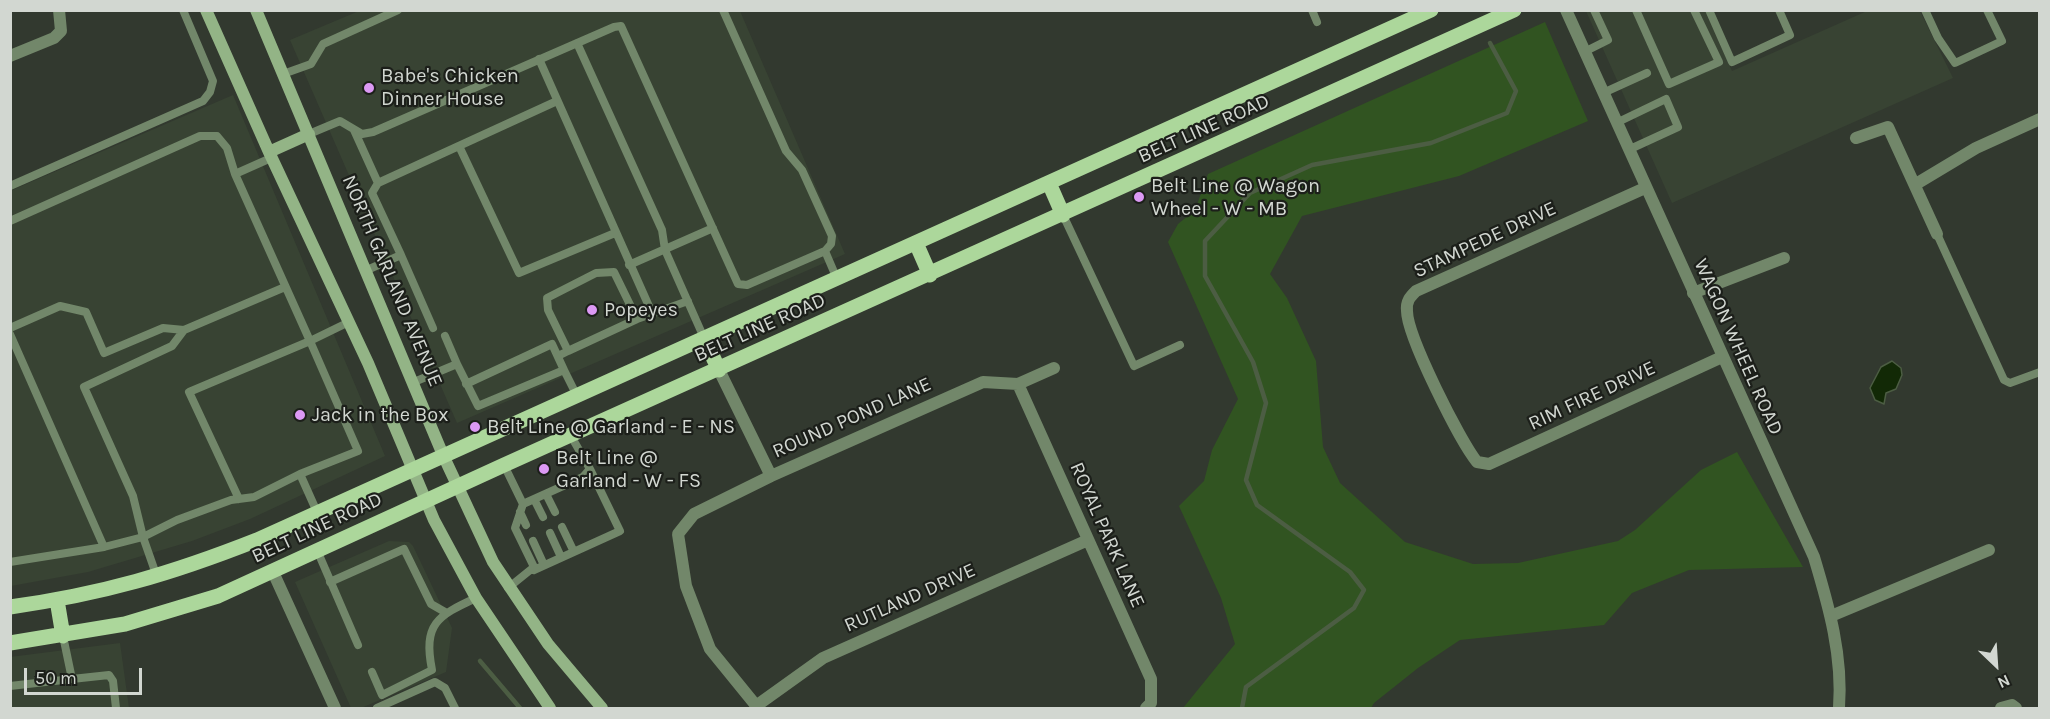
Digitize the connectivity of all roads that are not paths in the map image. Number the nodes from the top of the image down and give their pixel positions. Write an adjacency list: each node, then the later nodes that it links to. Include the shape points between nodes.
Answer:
1 (59, 10): 21 (street, via 61,31 54,38)
2 (183, 10): 41 (lane, via 213,81 203,101)
3 (206, 10): 36 (main road)
4 (256, 10): 24 (main road, NORTH GARLAND AVENUE)
5 (398, 10): 24 (lane, via 323,44 311,64)
6 (723, 10): 50 (lane, via 786,151 802,170 832,236)
7 (1312, 10): 18 (lane)
8 (1431, 10): 39 (main road, BELT LINE ROAD)
9 (1514, 10): 43 (main road, BELT LINE ROAD)
10 (1566, 10): 20 (street, WAGON WHEEL ROAD)
11 (1594, 10): 20 (lane, via 1608,40)
12 (1636, 10): 25 (lane)
13 (1694, 10): 25 (lane, via 1719,62)
14 (1709, 10): 15 (lane, via 1732,62 1790,36)
15 (1779, 10)
16 (1925, 10): 17 (lane, via 1955,63 2002,41)
17 (1987, 10)
18 (1317, 22)
19 (577, 43): 22 (lane); 45 (lane, via 614,27 624,30); 49 (lane, via 662,230)
20 (1584, 52): 26 (street, WAGON WHEEL ROAD)
21 (10, 56)
22 (539, 59): 28 (lane); 31 (lane, via 373,132 362,134)
23 (1647, 73): 26 (lane)
24 (283, 74): 32 (main road, NORTH GARLAND AVENUE)
25 (1669, 84): 27 (lane)
26 (1603, 93): 30 (street, WAGON WHEEL ROAD)
27 (1666, 99): 30 (lane); 35 (lane, via 1678,127)
28 (557, 101): 34 (lane); 46 (lane)
29 (2040, 119): 40 (street, via 1976,148)
30 (1616, 123): 35 (street, WAGON WHEEL ROAD)
31 (353, 128): 32 (lane, via 340,121); 38 (lane)
32 (309, 134): 36 (main road); 54 (main road, NORTH GARLAND AVENUE)
33 (1856, 138): 40 (street, via 1888,127)
34 (459, 146): 38 (lane); 46 (lane, via 519,273)
35 (1628, 150): 42 (street, WAGON WHEEL ROAD)
36 (270, 155): 37 (lane); 62 (main road)
37 (236, 174): 44 (lane, via 227,148 217,136 200,136); 57 (lane)
38 (378, 183): 51 (lane, via 372,193)
39 (1049, 183): 43 (main road); 48 (main road, BELT LINE ROAD)
40 (1916, 184): 47 (street)
41 (10, 186)
42 (1645, 188): 58 (street, WAGON WHEEL ROAD); 85 (street, STAMPEDE DRIVE, via 1433,282 1408,299 1408,323 1461,440)
43 (1063, 215): 55 (main road, BELT LINE ROAD); 70 (lane, via 1134,366)
44 (10, 221)
45 (713, 228): 49 (lane); 50 (lane, via 738,285 747,285)
46 (615, 233): 53 (lane)
47 (1937, 234): 78 (lane, via 2004,380 2010,383)
48 (916, 243): 55 (main road); 56 (main road, BELT LINE ROAD)
49 (665, 250): 53 (lane); 59 (lane)
50 (825, 251): 56 (lane)
51 (401, 255): 54 (lane); 64 (lane)
52 (1784, 258): 58 (street)
53 (629, 265): 60 (lane)
54 (367, 270): 79 (main road, NORTH GARLAND AVENUE)
55 (930, 275): 77 (main road, BELT LINE ROAD)
56 (837, 279): 68 (main road, BELT LINE ROAD)
57 (285, 286): 65 (lane); 69 (lane)
58 (1693, 293): 73 (street, WAGON WHEEL ROAD)
59 (688, 301): 60 (lane); 68 (lane)
60 (652, 313): 61 (lane)
61 (637, 319): 71 (lane); 71 (lane, via 618,276 607,270 596,273 548,298 548,310)
62 (349, 322): 69 (lane); 87 (main road)
63 (10, 328): 65 (lane, via 60,306 86,312 104,353 163,328)
64 (433, 328)
65 (184, 330): 103 (lane, via 172,346 84,387 133,496)
66 (10, 334): 106 (lane)
67 (445, 336): 74 (lane)
68 (704, 338): 77 (main road); 82 (main road, BELT LINE ROAD)
69 (310, 342): 89 (lane, via 358,451); 93 (lane, via 189,392)
70 (1180, 345)
71 (568, 351): 72 (lane)
72 (558, 356): 76 (lane); 80 (lane, via 552,344)
73 (1722, 357): 85 (street, RIM FIRE DRIVE, via 1489,464); 122 (street, WAGON WHEEL ROAD, via 1814,557)
74 (457, 364): 79 (lane); 80 (lane)
75 (1054, 368): 81 (street, ROUND POND LANE)
76 (564, 370): 80 (lane, via 483,406 476,406); 82 (lane)
77 (719, 370): 83 (main road, BELT LINE ROAD); 90 (street)
78 (2040, 372)
79 (414, 382): 84 (main road, NORTH GARLAND AVENUE)
80 (466, 384)
81 (1018, 384): 90 (street, ROUND POND LANE, via 983,382); 104 (street, ROYAL PARK LANE)
82 (576, 394): 84 (main road, BELT LINE ROAD)
83 (571, 436): 86 (main road, BELT LINE ROAD); 88 (lane)
84 (443, 455): 87 (main road, BELT LINE ROAD); 91 (main road, NORTH GARLAND AVENUE)
85 (1477, 462)
86 (504, 465): 91 (main road, BELT LINE ROAD); 96 (lane)
87 (413, 468): 95 (main road); 97 (main road, BELT LINE ROAD)
88 (590, 469): 92 (lane, via 583,477); 109 (lane, via 620,531)
89 (300, 474): 93 (lane, via 254,497); 97 (lane)
90 (771, 476): 130 (street, ROUND POND LANE, via 694,514 678,534 686,586 710,649)
91 (457, 486): 95 (main road, BELT LINE ROAD); 117 (main road, NORTH GARLAND AVENUE)
92 (546, 494): 94 (lane); 98 (lane)
93 (239, 499): 103 (lane, via 177,519)
94 (534, 499): 96 (lane); 99 (lane)
95 (426, 500): 107 (main road, BELT LINE ROAD); 118 (main road)
96 (521, 508): 100 (lane); 113 (lane, via 515,528)
97 (317, 512): 115 (main road, BELT LINE ROAD, via 257,540)
98 (555, 512)
99 (543, 517)
100 (526, 525)
101 (562, 527): 109 (lane)
102 (550, 533): 110 (lane)
103 (144, 537): 106 (lane); 115 (lane)
104 (1088, 540): 129 (street, ROYAL PARK LANE, via 1151,679); 130 (street, RUTLAND DRIVE, via 823,658)
105 (533, 541): 112 (lane)
106 (104, 547): 111 (lane)
107 (317, 550): 114 (main road, BELT LINE ROAD); 116 (lane)
108 (1989, 550): 122 (street)
109 (574, 552): 110 (lane)
110 (561, 557): 112 (lane)
111 (10, 562)
112 (544, 565): 113 (lane)
113 (534, 570): 117 (lane)
114 (273, 572): 123 (main road, BELT LINE ROAD, via 172,611); 132 (street)
115 (157, 577): 119 (main road, BELT LINE ROAD)
116 (330, 582): 121 (lane, via 404,549 431,604); 125 (lane)
117 (508, 588): 136 (main road, NORTH GARLAND AVENUE, via 548,644)
118 (476, 598): 121 (lane); 135 (main road)
119 (57, 600): 120 (main road, BELT LINE ROAD); 123 (main road)
120 (10, 607)
121 (445, 612): 126 (lane, via 434,626 428,647 432,669 382,695)
122 (1831, 616): 137 (street, WAGON WHEEL ROAD, via 1840,667)
123 (63, 636): 124 (main road, BELT LINE ROAD); 127 (lane)
124 (10, 643)
125 (358, 645)
126 (372, 672)
127 (72, 679): 128 (lane); 131 (lane, via 109,675)
128 (10, 686)
129 (1149, 706)
130 (757, 707)
131 (116, 708)
132 (335, 708)
133 (377, 708): 134 (lane, via 435,682 446,688)
134 (455, 708)
135 (550, 708)
136 (602, 708)
137 (1839, 708)
138 (2001, 708): 139 (street)
139 (2016, 708)

